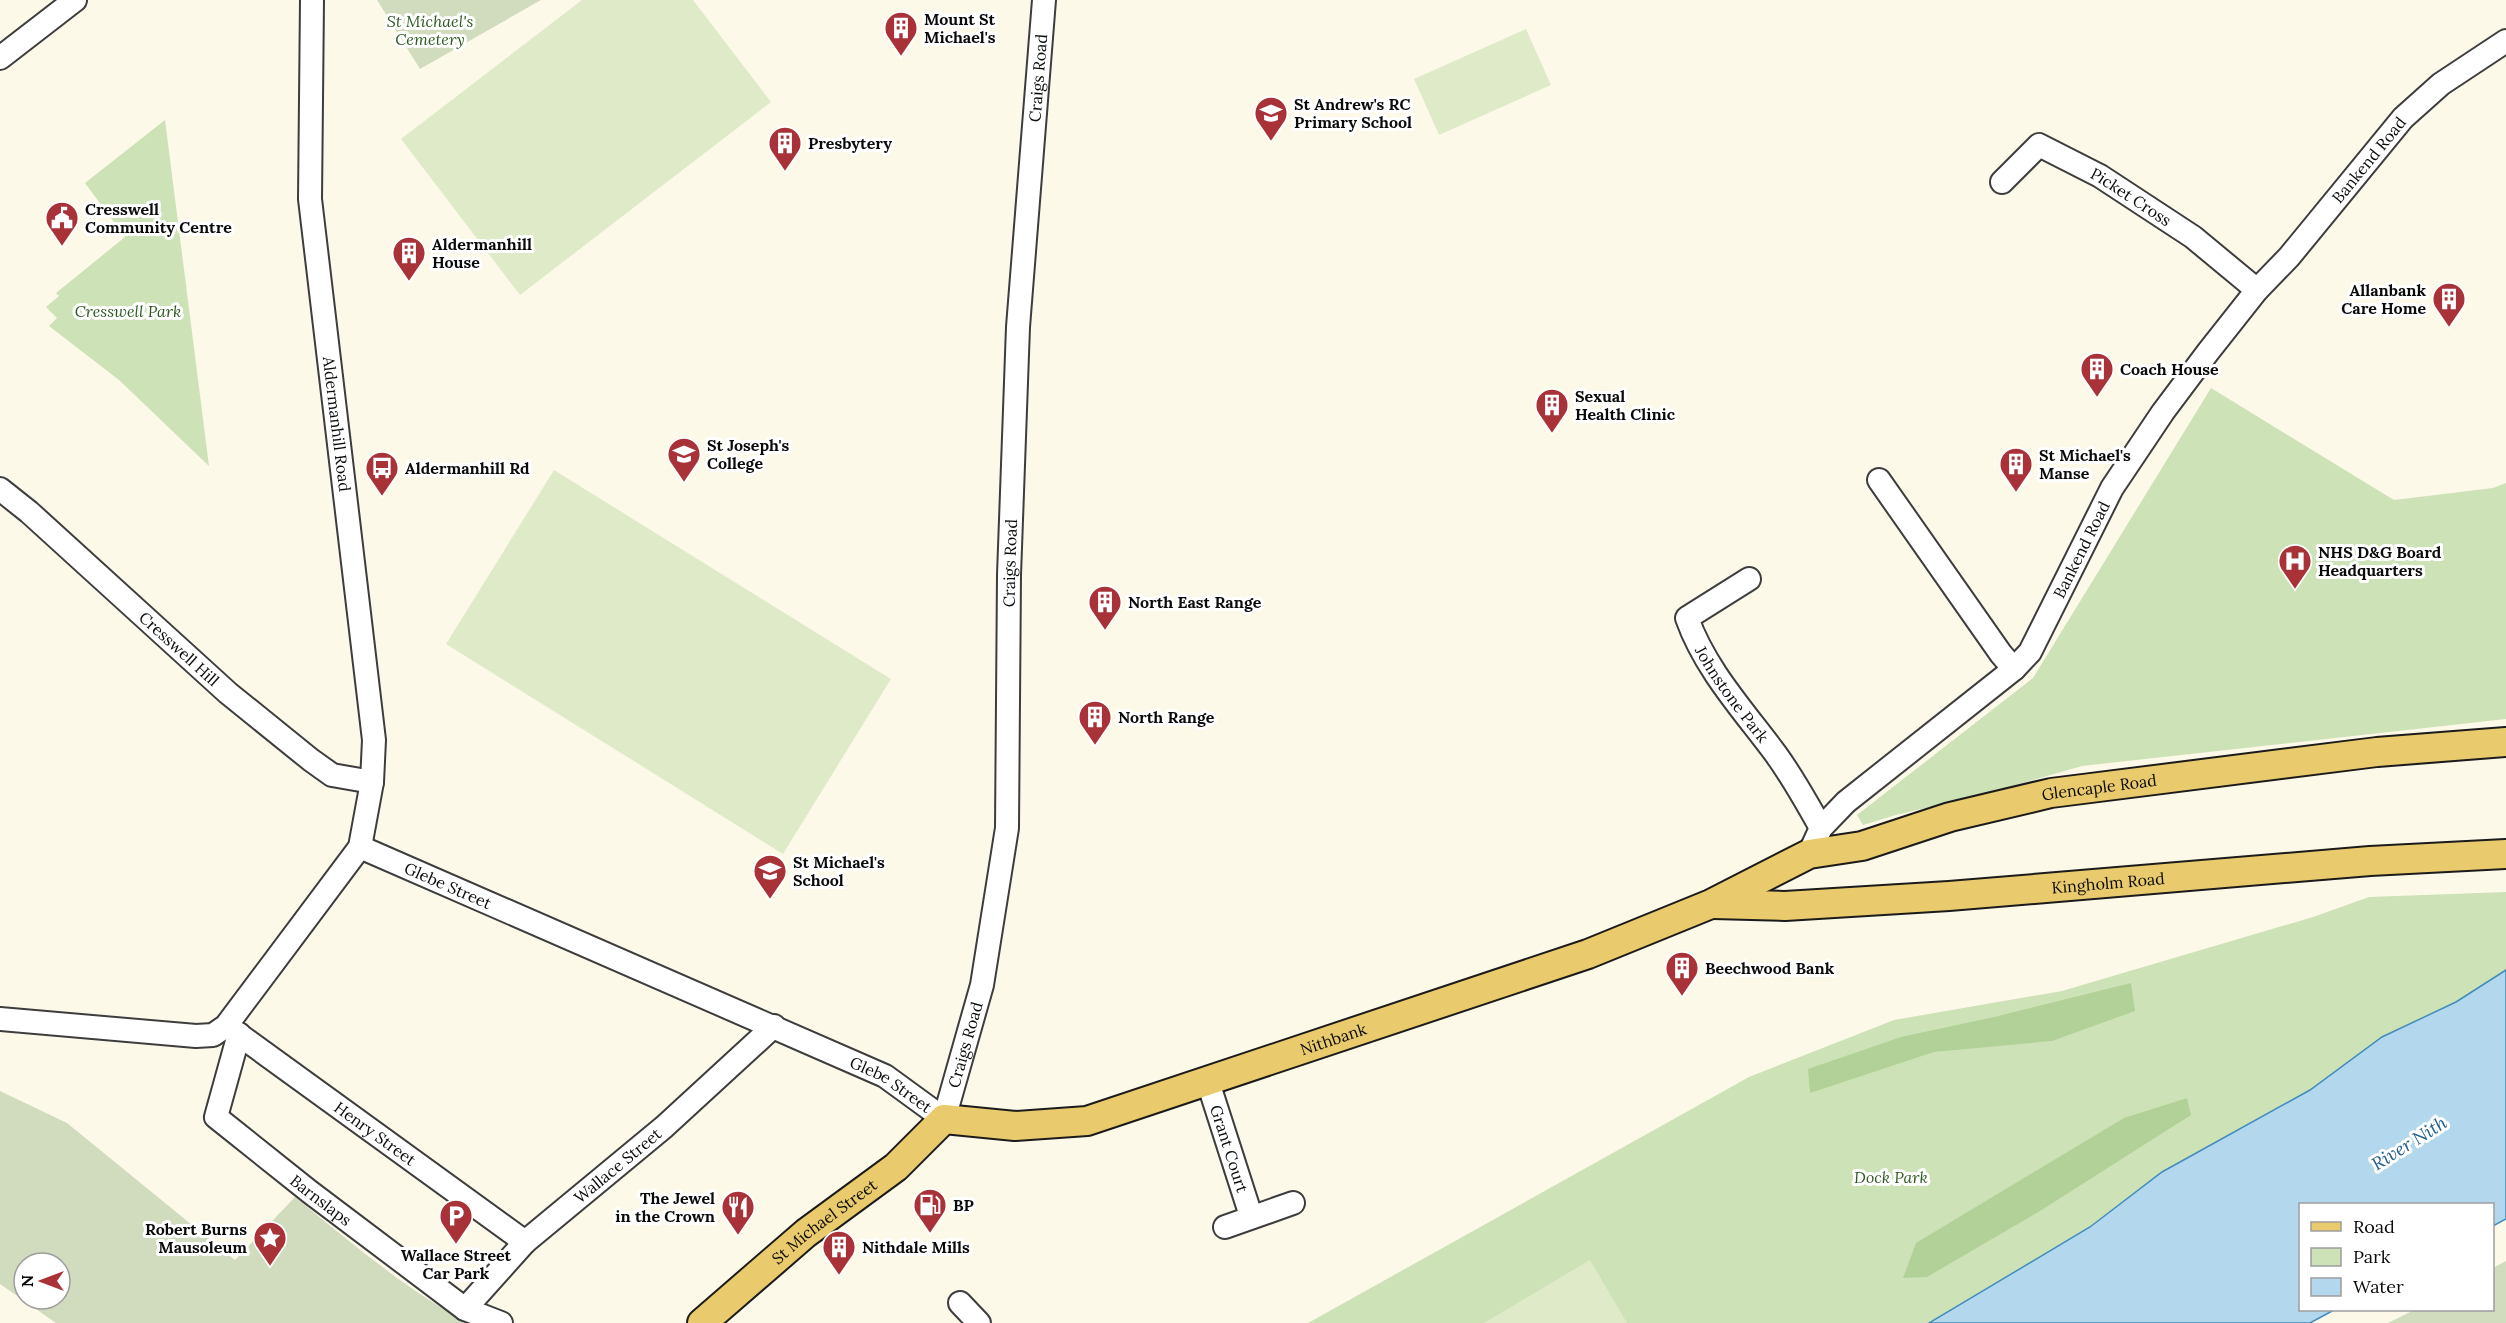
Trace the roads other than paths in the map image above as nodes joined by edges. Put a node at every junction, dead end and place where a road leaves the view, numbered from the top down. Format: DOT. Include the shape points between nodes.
graph roads {
  1 [pos="75,0"];
  2 [pos="312,0"];
  3 [pos="1044,0"];
  4 [pos="2506,41"];
  5 [pos="0,58"];
  6 [pos="2002,182"];
  7 [pos="2257,290"];
  8 [pos="1879,480"];
  9 [pos="0,489"];
  10 [pos="1749,579"];
  11 [pos="2014,669"];
  12 [pos="2506,742"];
  13 [pos="372,782"];
  14 [pos="1821,828"];
  15 [pos="360,847"];
  16 [pos="1809,854"];
  17 [pos="2506,854"];
  18 [pos="1711,904"];
  19 [pos="0,1019"];
  20 [pos="774,1026"];
  21 [pos="233,1030"];
  22 [pos="1208,1082"];
  23 [pos="945,1119"];
  24 [pos="1293,1203"];
  25 [pos="1251,1216"];
  26 [pos="1225,1227"];
  27 [pos="525,1242"];
  28 [pos="960,1303"];
  29 [pos="465,1309"];
  30 [pos="501,1323"];
  31 [pos="702,1323"];
  32 [pos="979,1323"];
  1 -- 5 [label="street"];
  2 -- 13 [label="street, Aldermanhill Road" via="309,199 374,740"];
  3 -- 23 [label="street, Craigs Road" via="1018,327 1009,575 1007,828 982,985"];
  4 -- 7 [label="street, Bankend Road" via="2441,84 2403,118 2289,257"];
  6 -- 7 [label="street, Picket Cross" via="2039,145 2100,176 2183,231"];
  7 -- 11 [label="street, Bankend Road" via="2163,412 2112,488 2030,652"];
  8 -- 11 [label="street"];
  9 -- 13 [label="street, Cresswell Hill" via="228,693 311,760 333,775"];
  10 -- 14 [label="street, Johnstone Park" via="1687,618 1693,636 1730,696 1777,755"];
  11 -- 14 [label="street, Bankend Road" via="1846,802"];
  12 -- 16 [label="main road, Glencaple Road" via="2378,752 2051,793 1950,817 1862,846"];
  13 -- 15 [label="street, Aldermanhill Road"];
  14 -- 16 [label="street, Bankend Road"];
  15 -- 20 [label="street, Glebe Street"];
  15 -- 21 [label="street"];
  16 -- 18 [label="main road, Glencaple Road"];
  17 -- 18 [label="main road, Kingholm Road" via="2370,861 1914,898 1785,906"];
  18 -- 22 [label="main road, Nithbank" via="1588,954"];
  19 -- 21 [label="street" via="196,1036"];
  20 -- 23 [label="street, Glebe Street" via="885,1076"];
  20 -- 27 [label="street, Wallace Street" via="664,1127"];
  21 -- 27 [label="street, Henry Street"];
  21 -- 29 [label="street, Barnslaps" via="216,1118"];
  22 -- 23 [label="main road, Nithbank" via="1087,1121 1015,1126"];
  22 -- 25 [label="street, Grant Court"];
  23 -- 31 [label="main road, St Michael Street" via="896,1167 806,1233"];
  24 -- 25 [label="street"];
  25 -- 26 [label="street"];
  27 -- 29 [label="street, Wallace Street"];
  28 -- 32 [label="street"];
  29 -- 30 [label="street, Barnslaps"];
}
